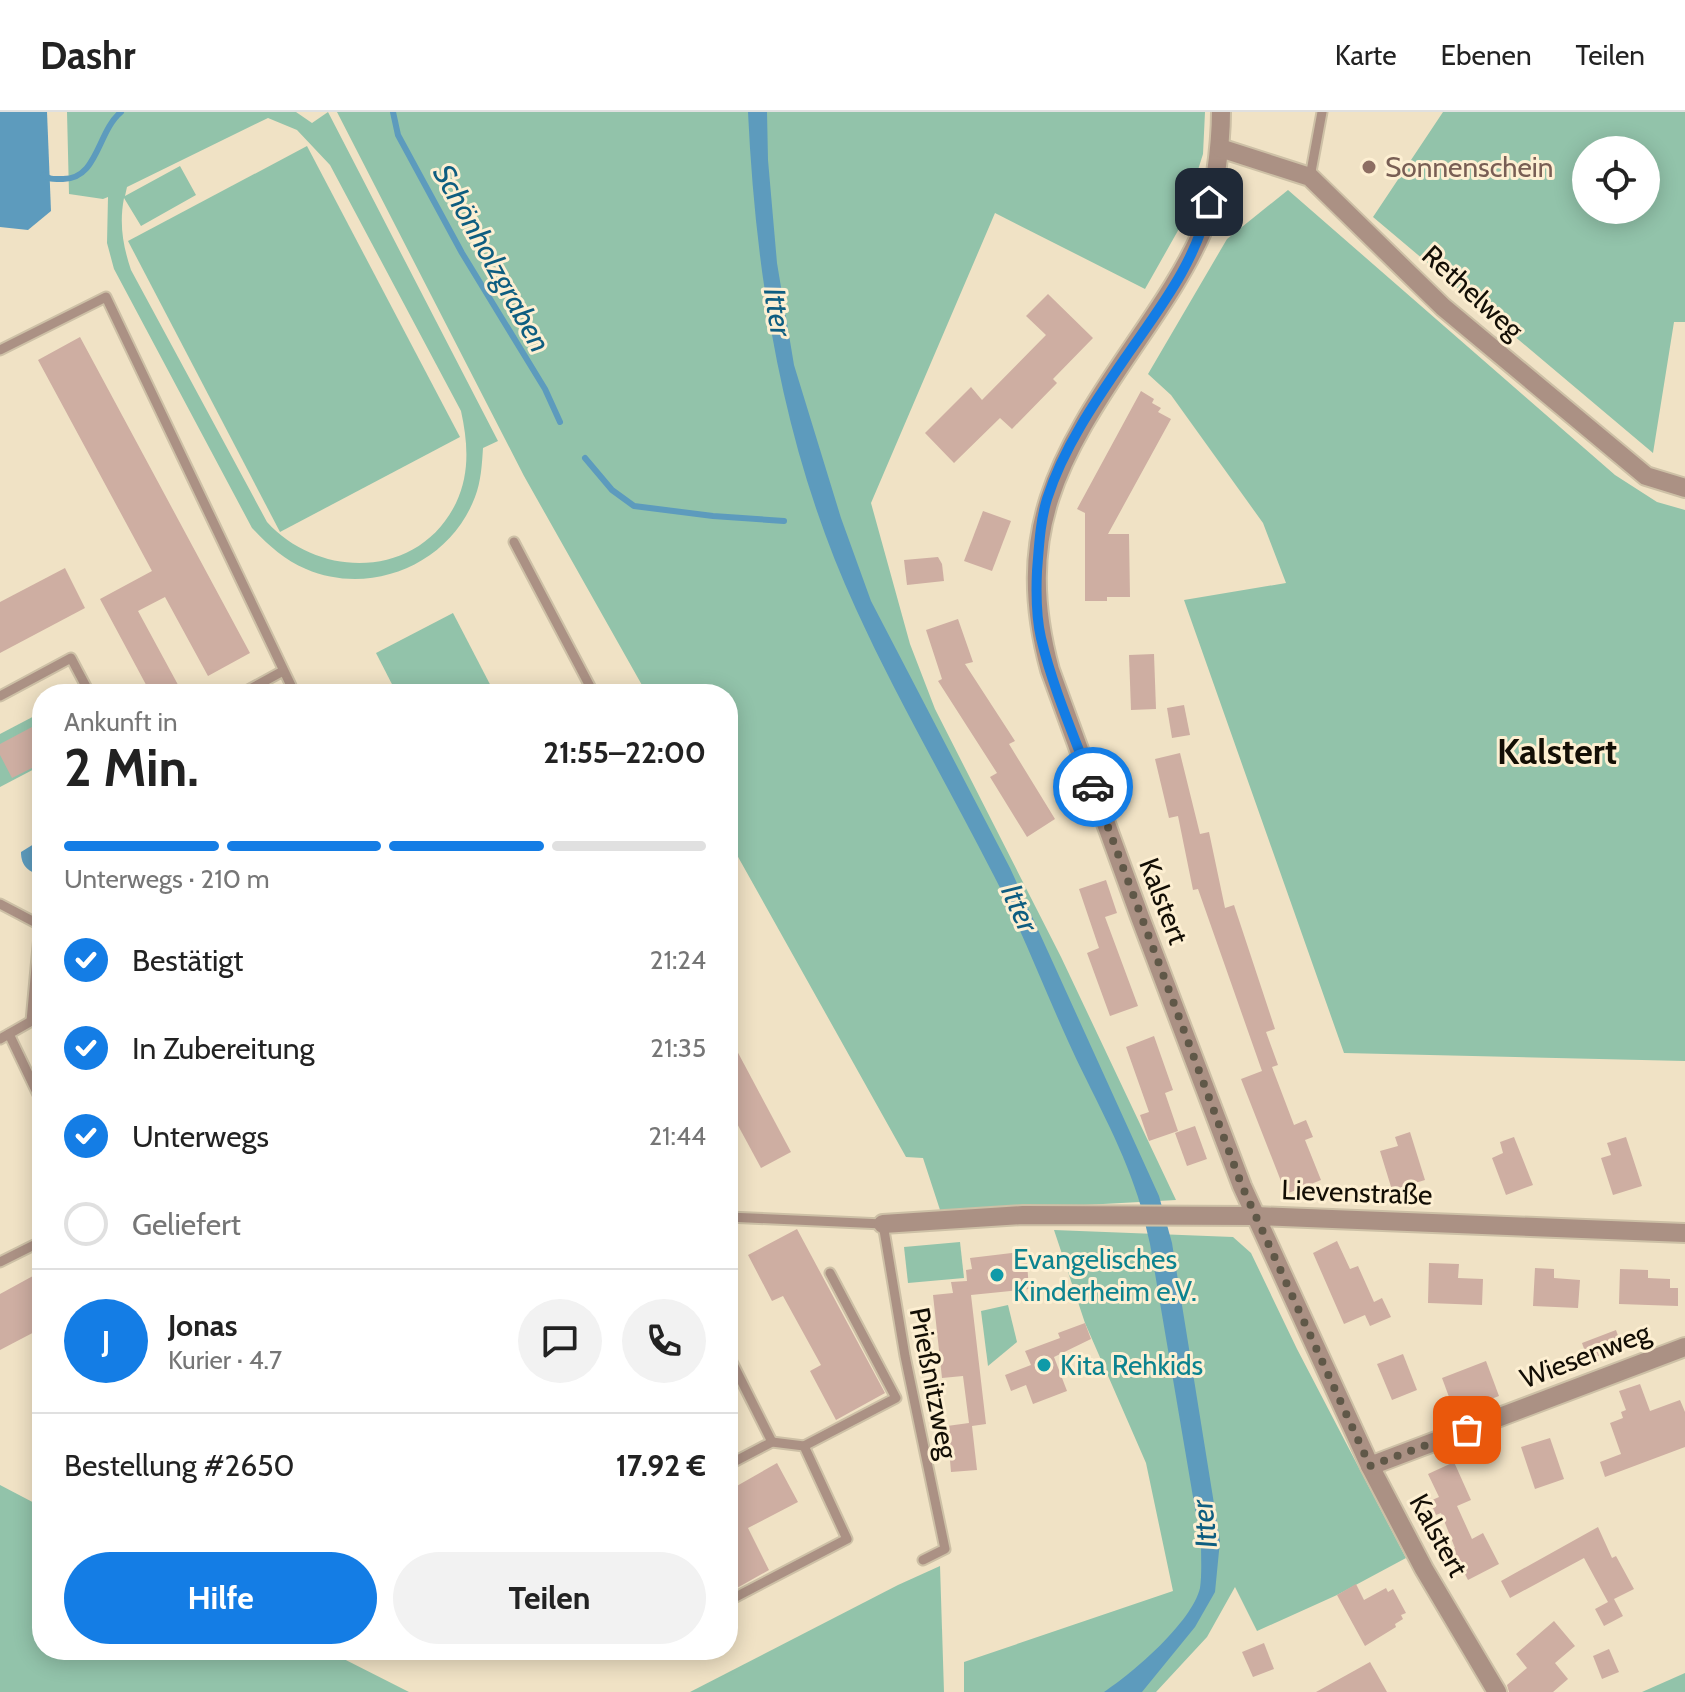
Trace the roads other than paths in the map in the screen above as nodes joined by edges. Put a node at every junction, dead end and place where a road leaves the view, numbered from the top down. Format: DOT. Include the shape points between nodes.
graph roads {
  1 [pos="1221,112"];
  2 [pos="1322,112"];
  3 [pos="1220,148"];
  4 [pos="1310,177"];
  5 [pos="0,350"];
  6 [pos="1685,488"];
  7 [pos="514,542"];
  8 [pos="283,671"];
  9 [pos="85,684"];
  10 [pos="259,684"];
  11 [pos="290,684"];
  12 [pos="589,684"];
  13 [pos="0,696"];
  14 [pos="0,904"];
  15 [pos="32,921"];
  16 [pos="32,1012"];
  17 [pos="31,1021"];
  18 [pos="4,1037"];
  19 [pos="32,1086"];
  20 [pos="1256,1216"];
  21 [pos="738,1217"];
  22 [pos="883,1224"];
  23 [pos="1685,1233"];
  24 [pos="32,1246"];
  25 [pos="0,1262"];
  26 [pos="830,1273"];
  27 [pos="1685,1347"];
  28 [pos="738,1374"];
  29 [pos="920,1374"];
  30 [pos="908,1375"];
  31 [pos="772,1442"];
  32 [pos="804,1446"];
  33 [pos="738,1460"];
  34 [pos="1370,1466"];
  35 [pos="923,1560"];
  36 [pos="738,1596"];
  37 [pos="1497,1692"];
  1 -- 3 [label="street, Kalstert"];
  2 -- 4 [label="lane"];
  3 -- 4 [label="street, Rethelweg"];
  3 -- 20 [label="street, Kalstert" via="1204,229 1172,290 1064,456 1047,500 1036,590 1050,670"];
  4 -- 6 [label="street, Rethelweg" via="1443,307 1646,476"];
  5 -- 8 [label="lane" via="106,297"];
  7 -- 12 [label="lane"];
  8 -- 10 [label="lane"];
  8 -- 11 [label="lane"];
  9 -- 13 [label="lane" via="71,658"];
  14 -- 15 [label="lane"];
  16 -- 17 [label="lane"];
  17 -- 18 [label="lane"];
  18 -- 19 [label="lane"];
  20 -- 22 [label="street, Lievenstraße" via="1023,1215"];
  20 -- 23 [label="street, Lievenstraße"];
  20 -- 34 [label="street, Kalstert"];
  21 -- 22 [label="lane"];
  22 -- 30 [label="lane, Prießnitzweg"];
  24 -- 25 [label="lane"];
  26 -- 32 [label="lane" via="896,1398"];
  27 -- 34 [label="street, Wiesenweg"];
  28 -- 31 [label="lane"];
  29 -- 30 [label="lane"];
  30 -- 35 [label="lane, Prießnitzweg" via="945,1549"];
  31 -- 32 [label="lane"];
  31 -- 33 [label="lane"];
  32 -- 36 [label="lane" via="847,1539"];
  34 -- 37 [label="street, Kalstert"];
}
